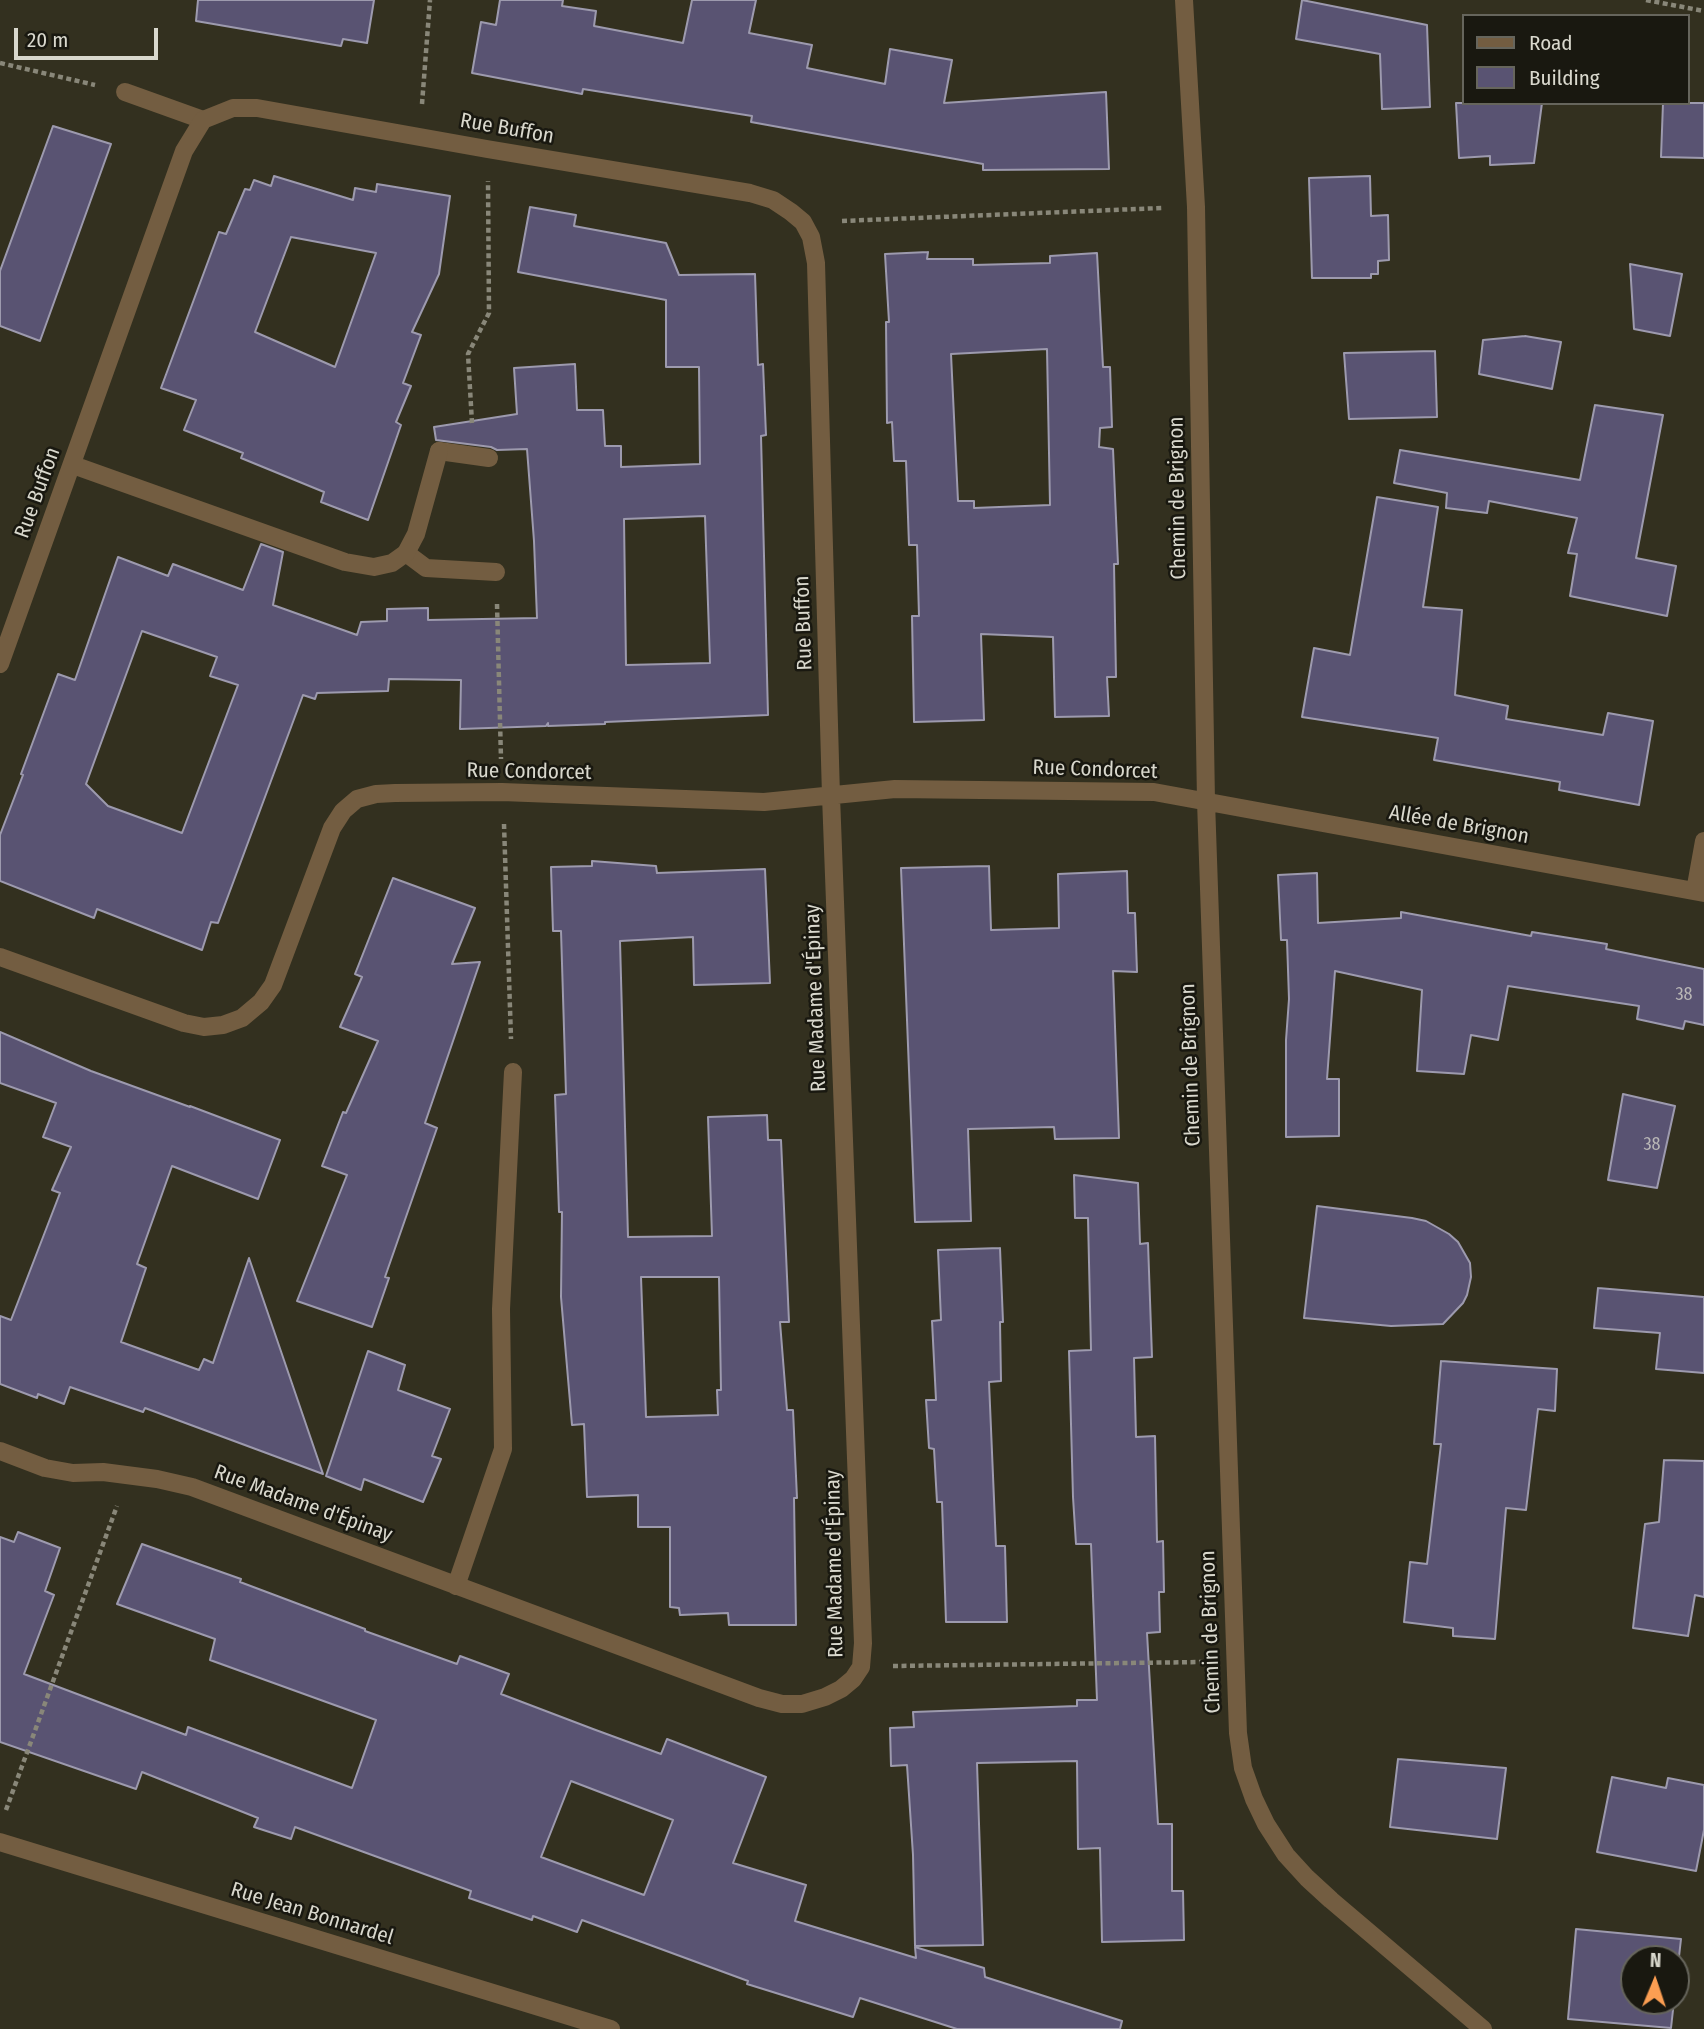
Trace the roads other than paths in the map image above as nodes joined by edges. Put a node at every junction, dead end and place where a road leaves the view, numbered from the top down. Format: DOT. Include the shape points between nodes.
graph roads {
  1 [pos="1184,0"];
  2 [pos="125,92"];
  3 [pos="203,120"];
  4 [pos="489,458"];
  5 [pos="73,464"];
  6 [pos="406,553"];
  7 [pos="496,572"];
  8 [pos="0,664"];
  9 [pos="831,796"];
  10 [pos="1206,801"];
  11 [pos="1704,841"];
  12 [pos="1700,892"];
  13 [pos="0,957"];
  14 [pos="513,1072"];
  15 [pos="0,1451"];
  16 [pos="456,1586"];
  17 [pos="0,1842"];
  18 [pos="611,2029"];
  19 [pos="1483,2029"];
  1 -- 10 [label="street, Chemin de Brignon" via="1196,207"];
  2 -- 3 [label="street"];
  3 -- 5 [label="street, Rue Buffon" via="184,152"];
  3 -- 9 [label="street, Rue Buffon" via="233,108 257,108 750,193 773,200 803,222 816,263"];
  4 -- 6 [label="street" via="439,451 416,534"];
  5 -- 6 [label="street" via="345,562 374,567 392,563"];
  5 -- 8 [label="street, Rue Buffon"];
  6 -- 7 [label="street" via="426,568"];
  9 -- 10 [label="street, Rue Condorcet" via="895,789 1154,792"];
  9 -- 13 [label="street, Rue Condorcet" via="764,802 502,792 376,794 357,799 332,828 273,985 252,1010 223,1025 184,1023"];
  9 -- 16 [label="street, Rue Madame d'Épinay" via="861,1667 853,1679 825,1697 782,1704"];
  10 -- 12 [label="street, Allée de Brignon"];
  10 -- 19 [label="street, Chemin de Brignon" via="1234,1661 1243,1768 1266,1824 1307,1878"];
  11 -- 12 [label="street"];
  14 -- 16 [label="street" via="501,1309 503,1450"];
  15 -- 16 [label="street, Rue Madame d'Épinay" via="45,1468 128,1475 192,1487"];
  17 -- 18 [label="street, Rue Jean Bonnardel"];
}
